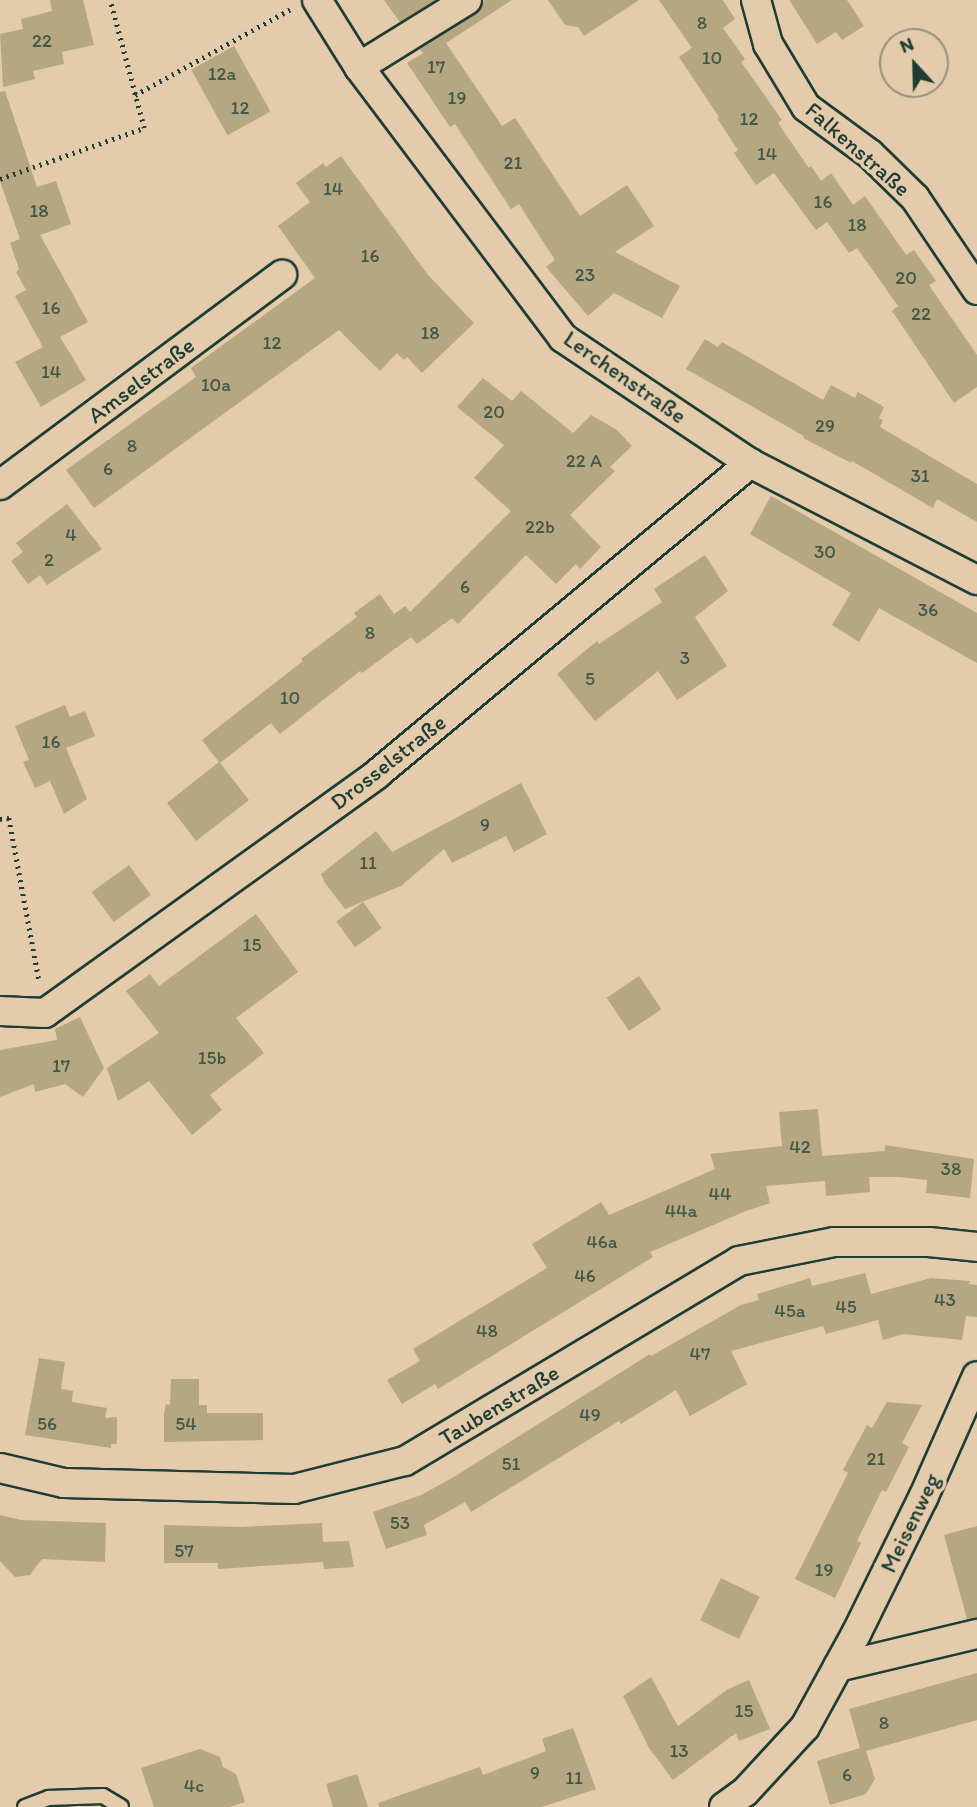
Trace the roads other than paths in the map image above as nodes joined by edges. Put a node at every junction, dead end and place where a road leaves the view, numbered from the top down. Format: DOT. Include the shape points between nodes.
graph roads {
  1 [pos="467,0"];
  2 [pos="756,0"];
  3 [pos="306,3"];
  4 [pos="359,67"];
  5 [pos="282,275"];
  6 [pos="977,290"];
  7 [pos="750,463"];
  8 [pos="0,485"];
  9 [pos="977,580"];
  10 [pos="0,1011"];
  11 [pos="977,1247"];
  12 [pos="977,1376"];
  13 [pos="0,1468"];
  14 [pos="977,1633"];
  15 [pos="838,1667"];
  16 [pos="25,1807"];
  17 [pos="121,1807"];
  18 [pos="724,1807"];
  1 -- 4 [label="street"];
  2 -- 6 [label="street, Falkenstraße" via="768,44 806,107 870,154 915,198"];
  3 -- 4 [label="street, Lerchenstraße"];
  4 -- 7 [label="street, Lerchenstraße" via="562,338"];
  5 -- 8 [label="street, Amselstraße"];
  7 -- 9 [label="street, Lerchenstraße"];
  7 -- 10 [label="street, Drosselstraße" via="377,774 45,1013"];
  11 -- 13 [label="street, Taubenstraße" via="929,1241 834,1242 739,1261 405,1461 295,1489 64,1483"];
  12 -- 15 [label="street, Meisenweg" via="923,1498"];
  14 -- 15 [label="street"];
  15 -- 18 [label="street, Meisenweg" via="805,1727 745,1792"];
  16 -- 17 [label="lane" via="48,1798 103,1796"];
}
